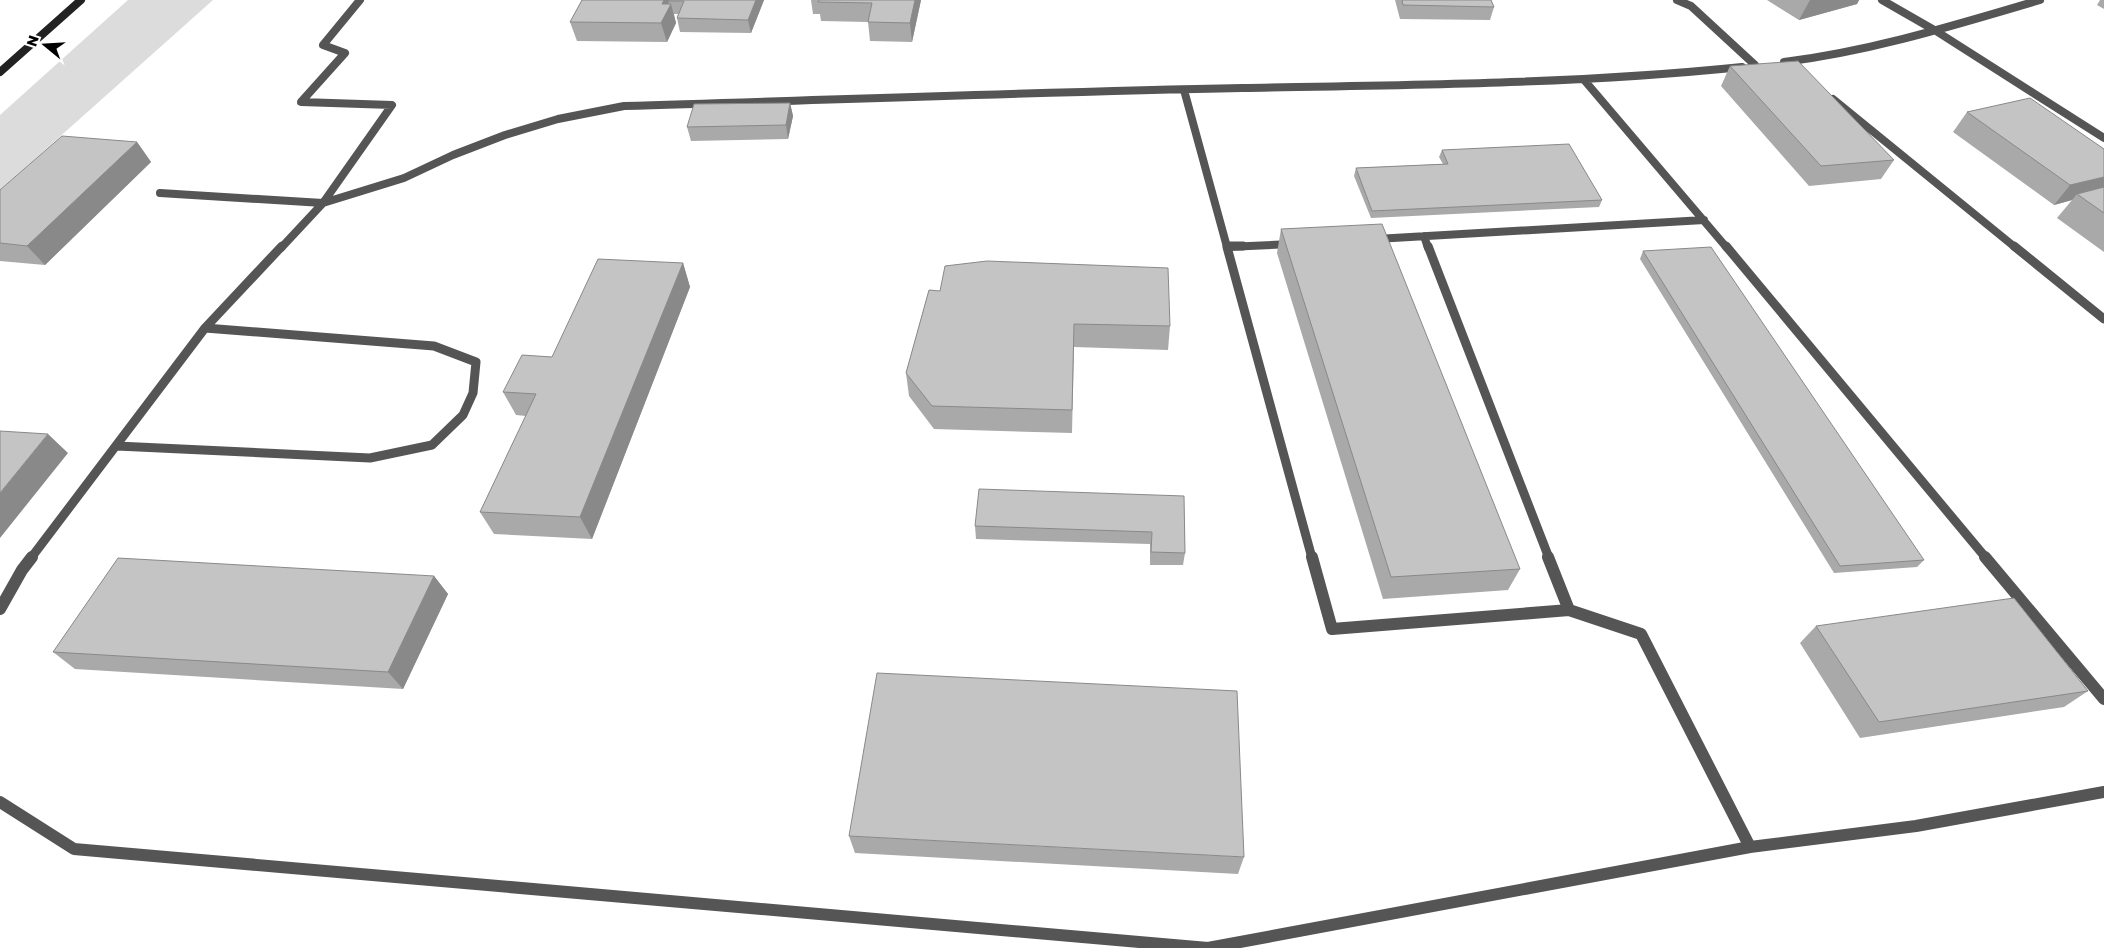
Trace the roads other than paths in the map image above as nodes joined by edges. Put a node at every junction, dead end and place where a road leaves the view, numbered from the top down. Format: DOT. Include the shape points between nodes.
graph roads {
  1 [pos="81,0"];
  2 [pos="360,0"];
  3 [pos="1678,0"];
  4 [pos="1882,0"];
  5 [pos="2040,0"];
  6 [pos="1936,31"];
  7 [pos="1795,68"];
  8 [pos="0,72"];
  9 [pos="1584,81"];
  10 [pos="1184,90"];
  11 [pos="1826,93"];
  12 [pos="2104,138"];
  13 [pos="160,193"];
  14 [pos="322,203"];
  15 [pos="1704,220"];
  16 [pos="1424,236"];
  17 [pos="1365,239"];
  18 [pos="1296,243"];
  19 [pos="1227,247"];
  20 [pos="2104,319"];
  21 [pos="205,328"];
  22 [pos="117,446"];
  23 [pos="0,609"];
  24 [pos="1569,610"];
  25 [pos="2104,699"];
  26 [pos="2104,792"];
  27 [pos="0,802"];
  28 [pos="1750,847"];
  29 [pos="1208,948"];
  1 -- 8 [label="street"];
  2 -- 14 [label="lane" via="323,45 346,53 301,102 392,105"];
  3 -- 9 [label="lane" via="1691,6 1759,65"];
  4 -- 6 [label="lane"];
  5 -- 6 [label="lane"];
  6 -- 7 [label="lane" via="1820,59 1783,62"];
  6 -- 12 [label="lane"];
  9 -- 10 [label="lane"];
  9 -- 15 [label="lane"];
  10 -- 14 [label="lane" via="624,106 558,119 505,135 404,178"];
  10 -- 19 [label="lane"];
  11 -- 20 [label="lane"];
  13 -- 14 [label="lane"];
  14 -- 21 [label="lane"];
  15 -- 16 [label="lane"];
  15 -- 25 [label="lane"];
  16 -- 17 [label="lane"];
  16 -- 24 [label="lane"];
  18 -- 19 [label="lane"];
  19 -- 24 [label="lane" via="1332,629"];
  21 -- 22 [label="lane"];
  21 -- 22 [label="lane" via="434,346 476,362 473,393 463,415 432,445 370,458"];
  22 -- 23 [label="lane" via="22,570"];
  24 -- 28 [label="lane" via="1641,634"];
  26 -- 28 [label="lane" via="1916,826"];
  27 -- 29 [label="lane" via="74,849"];
  28 -- 29 [label="lane"];
}
